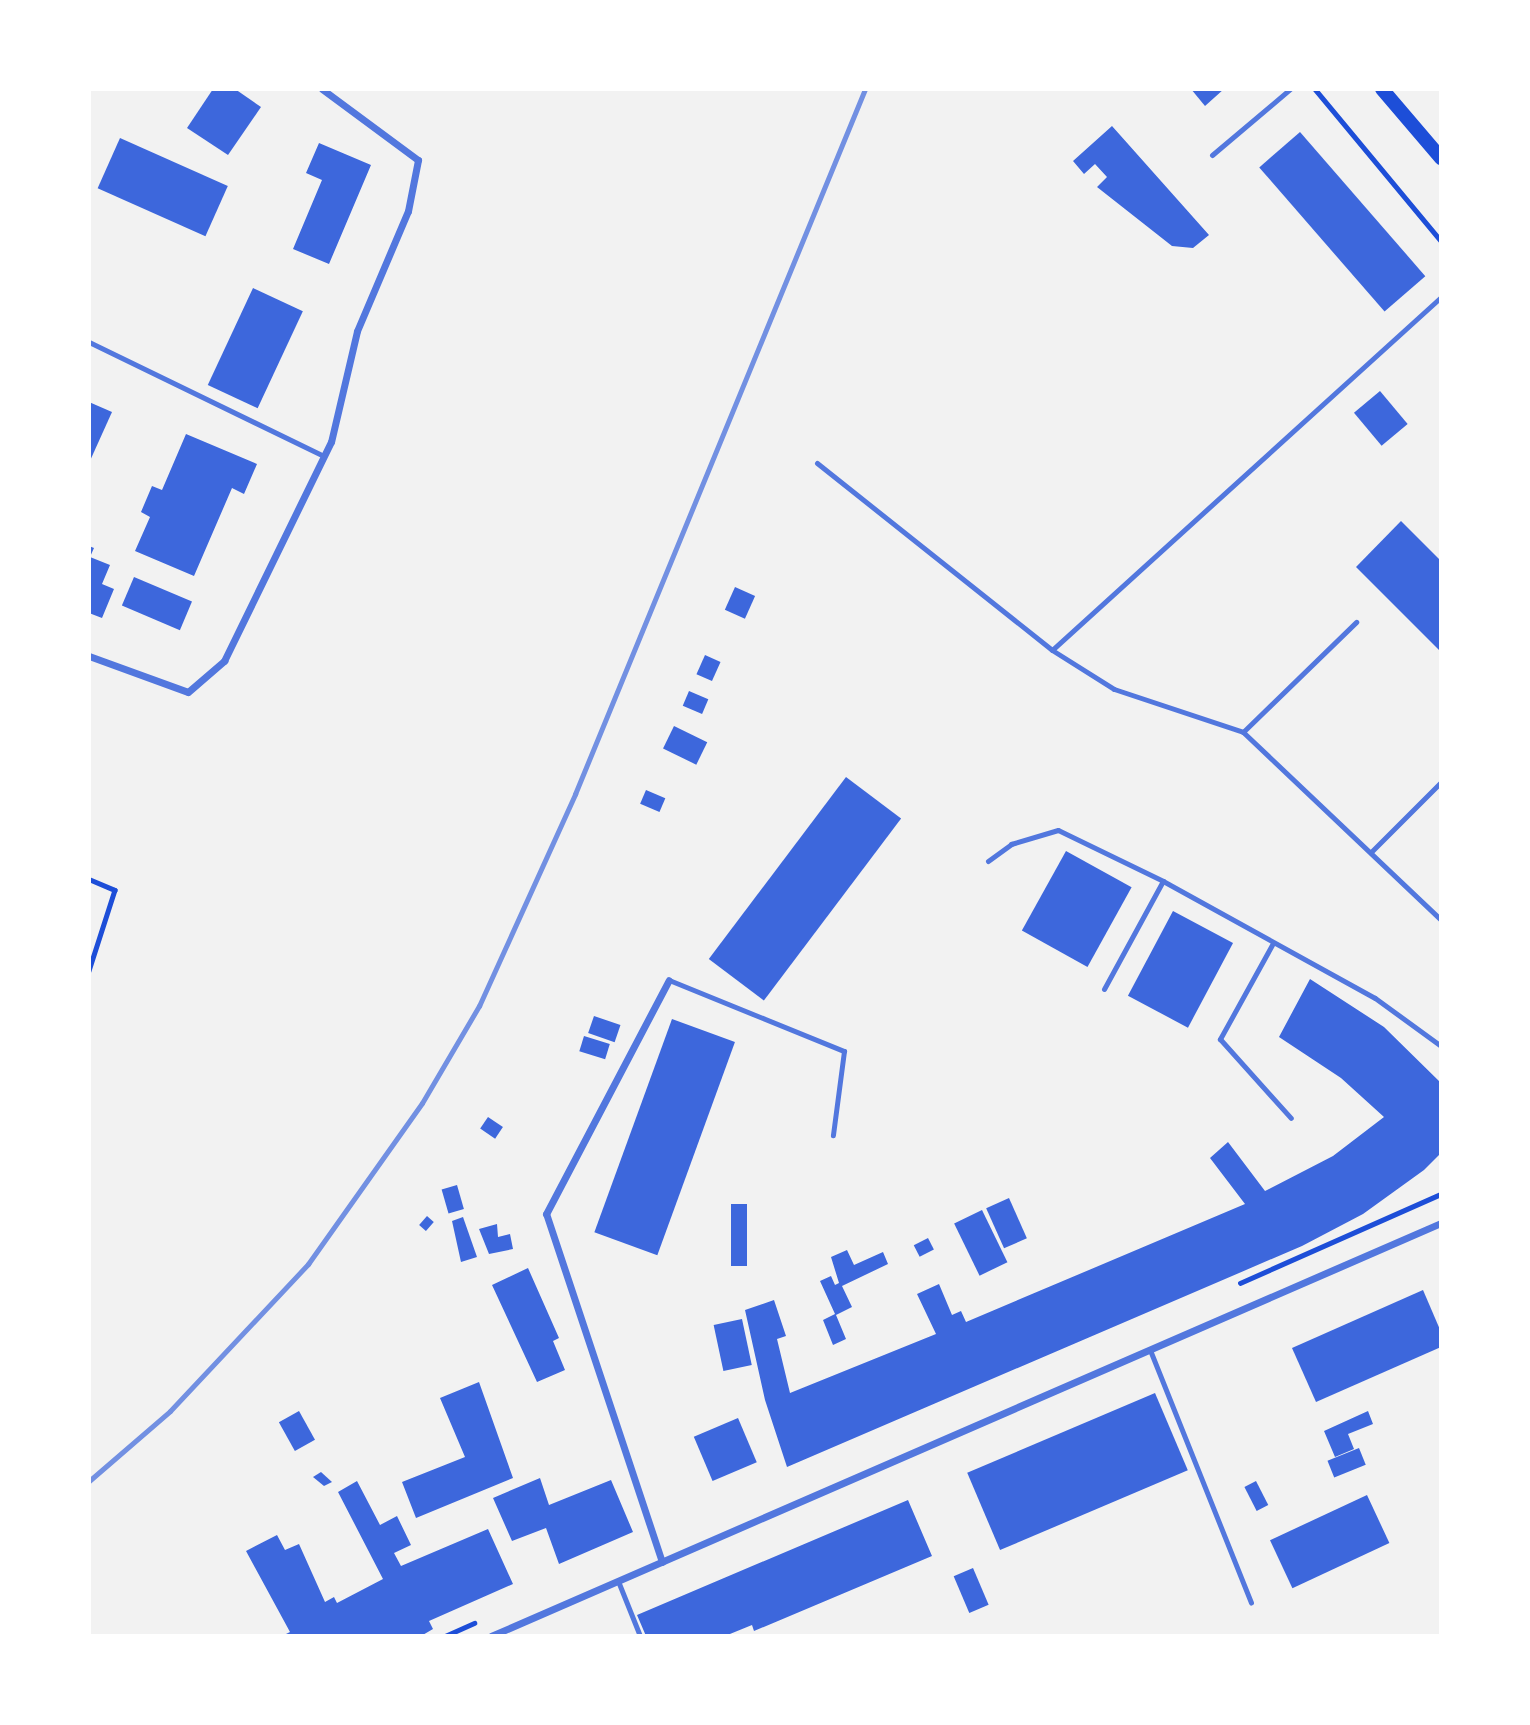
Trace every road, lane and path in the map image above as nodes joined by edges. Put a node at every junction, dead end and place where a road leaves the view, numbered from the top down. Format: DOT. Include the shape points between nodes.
graph roads {
  1 [pos="323,89"];
  2 [pos="1290,89"];
  3 [pos="1315,89"];
  4 [pos="1382,89"];
  5 [pos="1212,155"];
  6 [pos="1441,158"];
  7 [pos="1441,241"];
  8 [pos="1441,297"];
  9 [pos="89,342"];
  10 [pos="324,456"];
  11 [pos="817,463"];
  12 [pos="1356,622"];
  13 [pos="1052,650"];
  14 [pos="89,656"];
  15 [pos="1243,732"];
  16 [pos="1441,782"];
  17 [pos="1371,852"];
  18 [pos="988,861"];
  19 [pos="89,879"];
  20 [pos="1163,881"];
  21 [pos="1441,920"];
  22 [pos="1273,943"];
  23 [pos="89,971"];
  24 [pos="669,980"];
  25 [pos="1104,989"];
  26 [pos="1441,1046"];
  27 [pos="1291,1118"];
  28 [pos="833,1135"];
  29 [pos="1441,1223"];
  30 [pos="1150,1350"];
  31 [pos="662,1562"];
  32 [pos="618,1581"];
  33 [pos="1251,1603"];
  34 [pos="491,1636"];
  35 [pos="640,1636"];
  1 -- 10 [label="street" via="418,160 408,211 357,331"];
  2 -- 5 [label="lane"];
  3 -- 7 [label="path"];
  4 -- 6 [label="main road"];
  8 -- 13 [label="lane"];
  9 -- 10 [label="lane"];
  10 -- 14 [label="street" via="224,660 188,692"];
  11 -- 13 [label="lane"];
  12 -- 15 [label="lane"];
  13 -- 15 [label="lane" via="1114,689"];
  15 -- 17 [label="lane"];
  16 -- 17 [label="lane"];
  17 -- 21 [label="lane"];
  18 -- 20 [label="lane" via="1011,844 1058,830"];
  19 -- 23 [label="path" via="115,890"];
  20 -- 22 [label="lane"];
  20 -- 25 [label="lane"];
  22 -- 26 [label="lane" via="1375,998"];
  22 -- 27 [label="lane" via="1220,1039"];
  24 -- 28 [label="lane" via="845,1051"];
  24 -- 31 [label="street" via="546,1214"];
  29 -- 30 [label="street"];
  30 -- 31 [label="street"];
  30 -- 33 [label="lane"];
  31 -- 32 [label="street"];
  32 -- 34 [label="street"];
  32 -- 35 [label="lane"];
}
